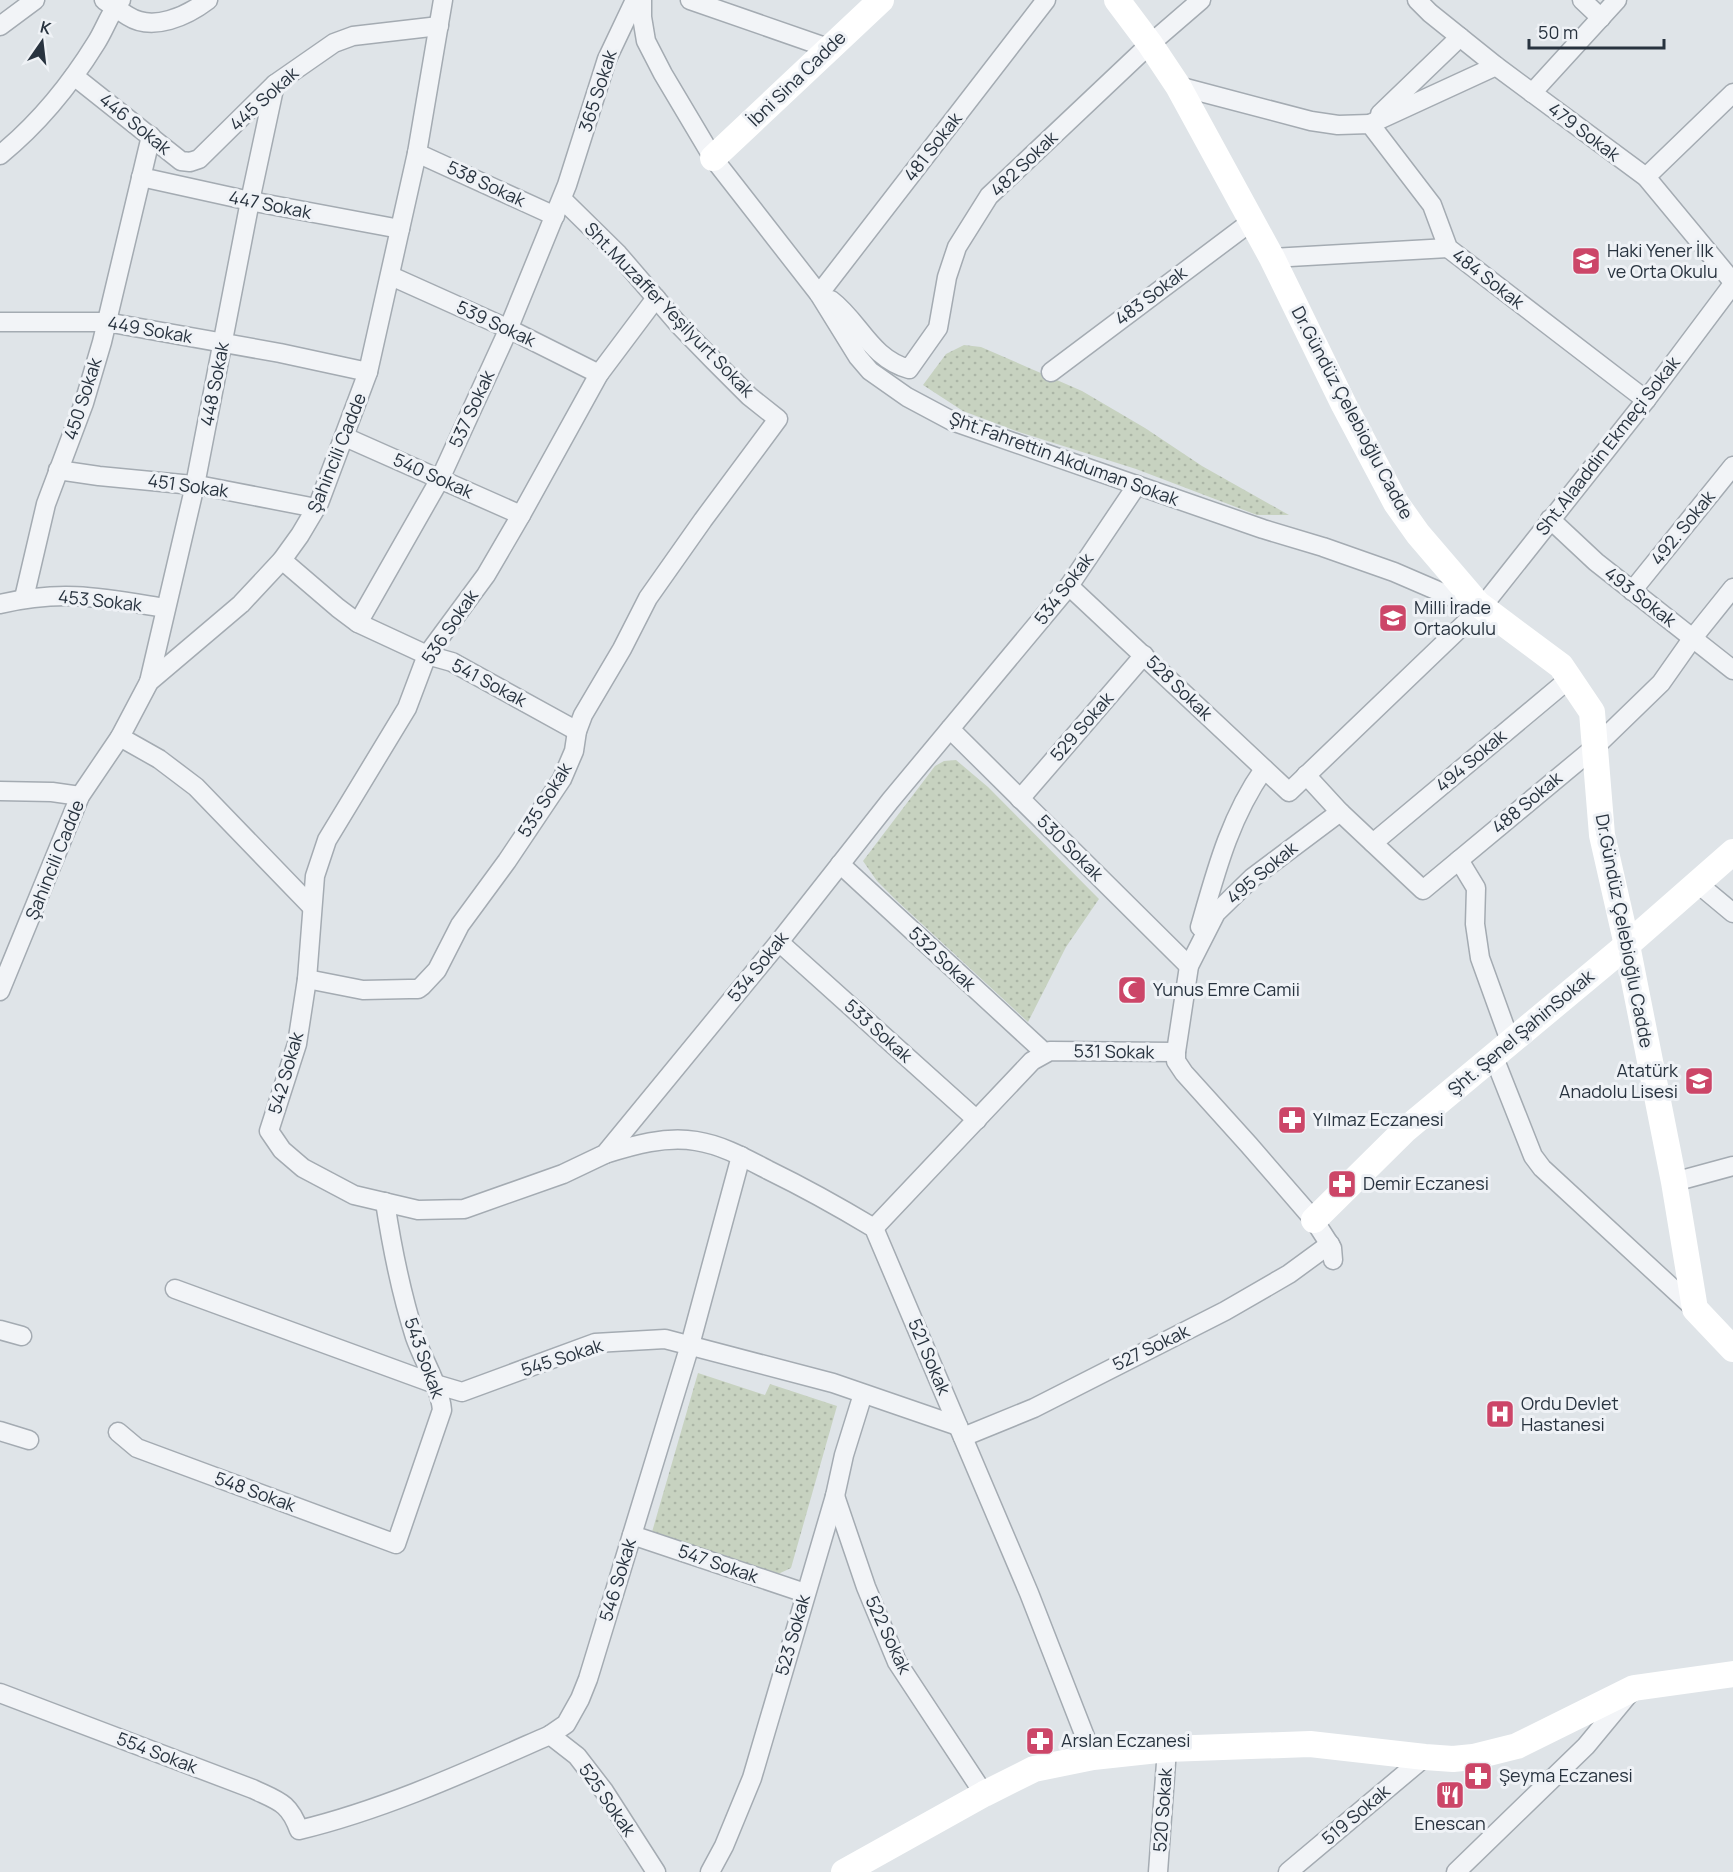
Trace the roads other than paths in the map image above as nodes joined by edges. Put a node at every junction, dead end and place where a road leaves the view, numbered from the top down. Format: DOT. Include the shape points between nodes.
graph roads {
  1 [pos="36,0"];
  2 [pos="208,0"];
  3 [pos="443,0"];
  4 [pos="634,0"];
  5 [pos="642,0"];
  6 [pos="690,0"];
  7 [pos="880,0"];
  8 [pos="1046,0"];
  9 [pos="1117,0"];
  10 [pos="1201,0"];
  11 [pos="1417,0"];
  12 [pos="1582,0"];
  13 [pos="1617,0"];
  14 [pos="114,2"];
  15 [pos="1601,18"];
  16 [pos="0,26"];
  17 [pos="439,26"];
  18 [pos="1460,37"];
  19 [pos="1150,44"];
  20 [pos="828,48"];
  21 [pos="1496,66"];
  22 [pos="74,76"];
  23 [pos="274,84"];
  24 [pos="1178,86"];
  25 [pos="1532,93"];
  26 [pos="1733,93"];
  27 [pos="1370,123"];
  28 [pos="151,136"];
  29 [pos="417,153"];
  30 [pos="0,155"];
  31 [pos="713,158"];
  32 [pos="199,159"];
  33 [pos="141,177"];
  34 [pos="1646,177"];
  35 [pos="565,192"];
  36 [pos="250,201"];
  37 [pos="555,216"];
  38 [pos="1252,221"];
  39 [pos="400,229"];
  40 [pos="1448,248"];
  41 [pos="1272,258"];
  42 [pos="391,276"];
  43 [pos="1733,283"];
  44 [pos="819,294"];
  45 [pos="656,298"];
  46 [pos="0,322"];
  47 [pos="106,322"];
  48 [pos="509,329"];
  49 [pos="223,343"];
  50 [pos="368,372"];
  51 [pos="1050,372"];
  52 [pos="599,374"];
  53 [pos="1646,400"];
  54 [pos="778,419"];
  55 [pos="345,437"];
  56 [pos="1733,466"];
  57 [pos="58,470"];
  58 [pos="440,479"];
  59 [pos="195,485"];
  60 [pos="1137,485"];
  61 [pos="316,508"];
  62 [pos="521,515"];
  63 [pos="1550,519"];
  64 [pos="282,560"];
  65 [pos="1068,586"];
  66 [pos="1733,588"];
  67 [pos="1632,591"];
  68 [pos="24,598"];
  69 [pos="0,604"];
  70 [pos="1480,605"];
  71 [pos="165,608"];
  72 [pos="358,623"];
  73 [pos="1692,639"];
  74 [pos="427,655"];
  75 [pos="1144,655"];
  76 [pos="1732,667"];
  77 [pos="1569,679"];
  78 [pos="149,682"];
  79 [pos="950,729"];
  80 [pos="577,731"];
  81 [pos="120,737"];
  82 [pos="1595,747"];
  83 [pos="1263,769"];
  84 [pos="1306,775"];
  85 [pos="0,791"];
  86 [pos="1289,792"];
  87 [pos="80,796"];
  88 [pos="1020,799"];
  89 [pos="1340,812"];
  90 [pos="1373,843"];
  91 [pos="1733,852"];
  92 [pos="1459,860"];
  93 [pos="840,864"];
  94 [pos="1697,883"];
  95 [pos="311,906"];
  96 [pos="1733,913"];
  97 [pos="779,942"];
  98 [pos="1627,945"];
  99 [pos="1189,966"];
  100 [pos="307,979"];
  101 [pos="0,991"];
  102 [pos="1502,1048"];
  103 [pos="1176,1052"];
  104 [pos="1045,1053"];
  105 [pos="977,1120"];
  106 [pos="269,1131"];
  107 [pos="605,1154"];
  108 [pos="741,1156"];
  109 [pos="1733,1166"];
  110 [pos="1674,1182"];
  111 [pos="385,1202"];
  112 [pos="1314,1220"];
  113 [pos="874,1228"];
  114 [pos="1335,1252"];
  115 [pos="175,1289"];
  116 [pos="1695,1309"];
  117 [pos="0,1330"];
  118 [pos="22,1336"];
  119 [pos="690,1345"];
  120 [pos="1733,1349"];
  121 [pos="435,1384"];
  122 [pos="862,1394"];
  123 [pos="0,1431"];
  124 [pos="118,1432"];
  125 [pos="960,1432"];
  126 [pos="29,1440"];
  127 [pos="835,1496"];
  128 [pos="632,1535"];
  129 [pos="396,1544"];
  130 [pos="805,1593"];
  131 [pos="1733,1674"];
  132 [pos="1634,1688"];
  133 [pos="0,1693"];
  134 [pos="550,1735"];
  135 [pos="1167,1749"];
  136 [pos="1093,1757"];
  137 [pos="1425,1757"];
  138 [pos="984,1794"];
  139 [pos="299,1830"];
  140 [pos="656,1872"];
  141 [pos="710,1872"];
  142 [pos="844,1872"];
  143 [pos="1158,1872"];
  144 [pos="1288,1872"];
  145 [pos="1456,1872"];
  1 -- 16 [label="street"];
  2 -- 14 [label="street" via="185,14 158,22 128,17"];
  3 -- 17 [label="street, Şahincili Cadde"];
  4 -- 35 [label="street, 365 Sokak" via="607,59"];
  5 -- 31 [label="street, Şht.Fahrettin Akduman Sokak" via="643,29 653,57"];
  6 -- 20 [label="street"];
  7 -- 20 [label="street, İbni Sina Cadde"];
  8 -- 44 [label="street, 481 Sokak"];
  9 -- 19 [label="street, Dr.Gündüz Çelebioğlu Cadde"];
  10 -- 19 [label="street, 482 Sokak"];
  11 -- 18 [label="street, 479 Sokak"];
  12 -- 15 [label="street"];
  13 -- 15 [label="street"];
  14 -- 22 [label="street" via="97,41"];
  15 -- 25 [label="street"];
  17 -- 23 [label="street, 445 Sokak" via="353,36 334,43"];
  17 -- 29 [label="street, Şahincili Cadde"];
  18 -- 21 [label="street, 479 Sokak"];
  18 -- 27 [label="street"];
  19 -- 24 [label="street, Dr.Gündüz Çelebioğlu Cadde"];
  19 -- 44 [label="street, 482 Sokak" via="989,196 957,247 938,327 909,369 889,361 837,305"];
  20 -- 31 [label="street, İbni Sina Cadde"];
  21 -- 25 [label="street, 479 Sokak"];
  21 -- 27 [label="street"];
  22 -- 28 [label="street, 446 Sokak"];
  22 -- 30 [label="street"];
  23 -- 32 [label="street, 445 Sokak"];
  23 -- 36 [label="street, 448 Sokak"];
  24 -- 27 [label="street" via="1311,121 1338,125"];
  24 -- 38 [label="street, Dr.Gündüz Çelebioğlu Cadde"];
  25 -- 34 [label="street, 479 Sokak"];
  26 -- 34 [label="street"];
  27 -- 40 [label="street, 484 Sokak" via="1432,205"];
  28 -- 32 [label="street, 446 Sokak" via="181,161"];
  28 -- 33 [label="street, 450 Sokak"];
  29 -- 37 [label="street, 538 Sokak"];
  29 -- 39 [label="street, Şahincili Cadde"];
  31 -- 44 [label="street, Şht.Fahrettin Akduman Sokak"];
  33 -- 36 [label="street, 447 Sokak"];
  33 -- 47 [label="street, 450 Sokak"];
  34 -- 43 [label="street, 479 Sokak"];
  35 -- 37 [label="street, 537 Sokak"];
  35 -- 45 [label="street, Sht.Muzaffer Yeşilyurt Sokak"];
  36 -- 39 [label="street, 447 Sokak"];
  36 -- 49 [label="street, 448 Sokak"];
  37 -- 48 [label="street, 537 Sokak"];
  38 -- 41 [label="street, Dr.Gündüz Çelebioğlu Cadde"];
  38 -- 51 [label="street, 483 Sokak"];
  39 -- 42 [label="street, Şahincili Cadde"];
  40 -- 41 [label="street"];
  40 -- 53 [label="street, 484 Sokak"];
  41 -- 70 [label="street, Dr.Gündüz Çelebioğlu Cadde" via="1396,503"];
  42 -- 48 [label="street, 539 Sokak"];
  42 -- 50 [label="street, Şahincili Cadde"];
  43 -- 53 [label="street, Sht.Alaaddin Ekmeçi Sokak"];
  44 -- 60 [label="street, Şht.Fahrettin Akduman Sokak" via="858,357 870,371 907,398 952,421"];
  45 -- 52 [label="street, 536 Sokak"];
  45 -- 54 [label="street, Sht.Muzaffer Yeşilyurt Sokak" via="720,368"];
  46 -- 47 [label="street, 449 Sokak"];
  47 -- 49 [label="street, 449 Sokak"];
  47 -- 57 [label="street, 450 Sokak" via="84,403"];
  48 -- 52 [label="street, 539 Sokak"];
  48 -- 58 [label="street, 537 Sokak"];
  49 -- 50 [label="street, 449 Sokak"];
  49 -- 59 [label="street, 448 Sokak"];
  50 -- 55 [label="street, Şahincili Cadde"];
  52 -- 62 [label="street, 536 Sokak"];
  53 -- 63 [label="street, Sht.Alaaddin Ekmeçi Sokak"];
  54 -- 80 [label="street, 535 Sokak" via="648,598"];
  55 -- 58 [label="street, 540 Sokak"];
  55 -- 61 [label="street, Şahincili Cadde"];
  56 -- 67 [label="street, 492. Sokak"];
  57 -- 59 [label="street, 451 Sokak"];
  57 -- 68 [label="street, 450 Sokak"];
  58 -- 62 [label="street, 540 Sokak"];
  58 -- 72 [label="street, 537 Sokak"];
  59 -- 61 [label="street, 451 Sokak"];
  59 -- 71 [label="street, 448 Sokak"];
  60 -- 65 [label="street, 534 Sokak"];
  60 -- 70 [label="street, Şht.Fahrettin Akduman Sokak"];
  61 -- 64 [label="street, Şahincili Cadde"];
  62 -- 74 [label="street, 536 Sokak" via="486,575"];
  63 -- 67 [label="street, 493 Sokak"];
  63 -- 70 [label="street, Sht.Alaaddin Ekmeçi Sokak"];
  64 -- 72 [label="street, 541 Sokak"];
  64 -- 78 [label="street, Şahincili Cadde" via="241,604"];
  65 -- 75 [label="street, 528 Sokak"];
  65 -- 79 [label="street, 534 Sokak"];
  66 -- 73 [label="street, 488 Sokak"];
  67 -- 73 [label="street, 493 Sokak"];
  68 -- 69 [label="street, 453 Sokak"];
  68 -- 71 [label="street, 453 Sokak" via="93,596"];
  70 -- 77 [label="street, Dr.Gündüz Çelebioğlu Cadde" via="1561,666"];
  70 -- 84 [label="street, Sht.Alaaddin Ekmeçi Sokak"];
  71 -- 78 [label="street, 448 Sokak"];
  72 -- 74 [label="street, 541 Sokak"];
  73 -- 76 [label="street, 493 Sokak"];
  73 -- 82 [label="street, 488 Sokak" via="1661,683"];
  74 -- 80 [label="street, 541 Sokak" via="452,662"];
  74 -- 95 [label="street, 536 Sokak" via="407,708 327,840 315,876"];
  75 -- 83 [label="street, 528 Sokak"];
  75 -- 88 [label="street, 529 Sokak"];
  77 -- 82 [label="street, Dr.Gündüz Çelebioğlu Cadde" via="1592,712"];
  77 -- 90 [label="street, 494 Sokak"];
  78 -- 81 [label="street, Şahincili Cadde"];
  79 -- 88 [label="street, 530 Sokak"];
  79 -- 93 [label="street, 534 Sokak"];
  80 -- 100 [label="street, 535 Sokak" via="574,751 562,779 465,916 428,981 418,988 363,990"];
  81 -- 87 [label="street, Şahincili Cadde"];
  81 -- 95 [label="street" via="159,759 196,787"];
  82 -- 92 [label="street, 488 Sokak"];
  82 -- 98 [label="street, Dr.Gündüz Çelebioğlu Cadde" via="1602,835"];
  83 -- 86 [label="street, 528 Sokak"];
  83 -- 99 [label="street" via="1239,808 1221,853"];
  84 -- 86 [label="street, Sht.Alaaddin Ekmeçi Sokak"];
  84 -- 89 [label="street, 488 Sokak"];
  85 -- 87 [label="street"];
  87 -- 101 [label="street, Şahincili Cadde"];
  88 -- 99 [label="street, 530 Sokak"];
  89 -- 90 [label="street, 488 Sokak"];
  89 -- 99 [label="street, 495 Sokak" via="1252,878 1216,913"];
  90 -- 92 [label="street, 488 Sokak" via="1423,890"];
  91 -- 94 [label="street, Şht. Şenel ŞahinSokak"];
  92 -- 102 [label="street" via="1476,888 1475,924 1480,958"];
  93 -- 97 [label="street, 534 Sokak"];
  93 -- 104 [label="street, 532 Sokak"];
  94 -- 96 [label="street"];
  94 -- 98 [label="street, Şht. Şenel ŞahinSokak"];
  95 -- 100 [label="street, 536 Sokak"];
  97 -- 105 [label="street, 533 Sokak"];
  97 -- 107 [label="street, 534 Sokak"];
  98 -- 102 [label="street, Şht. Şenel ŞahinSokak"];
  98 -- 110 [label="street, Dr.Gündüz Çelebioğlu Cadde"];
  99 -- 103 [label="street, 495 Sokak"];
  100 -- 106 [label="street, 542 Sokak" via="297,1044"];
  102 -- 112 [label="street, Şht. Şenel ŞahinSokak" via="1405,1130"];
  102 -- 116 [label="street" via="1526,1142 1537,1162"];
  103 -- 104 [label="street, 531 Sokak"];
  103 -- 112 [label="street, 531 Sokak" via="1176,1061 1184,1073"];
  104 -- 105 [label="street" via="1032,1061"];
  105 -- 113 [label="street"];
  106 -- 111 [label="street, 534 Sokak" via="282,1150 303,1168 354,1195"];
  107 -- 108 [label="street" via="638,1143 678,1140 726,1148"];
  107 -- 111 [label="street, 534 Sokak" via="563,1174 464,1209 418,1210"];
  108 -- 113 [label="street" via="822,1196"];
  108 -- 119 [label="street, 546 Sokak"];
  109 -- 110 [label="street"];
  110 -- 116 [label="street, Dr.Gündüz Çelebioğlu Cadde"];
  111 -- 121 [label="street, 543 Sokak" via="402,1291 424,1362"];
  112 -- 114 [label="street, 531 Sokak"];
  113 -- 125 [label="street, 521 Sokak"];
  114 -- 125 [label="street, 527 Sokak" via="1034,1408"];
  115 -- 121 [label="street, 545 Sokak"];
  116 -- 120 [label="street"];
  117 -- 118 [label="street"];
  119 -- 121 [label="street, 545 Sokak" via="666,1338 595,1343 462,1392"];
  119 -- 122 [label="street, 545 Sokak"];
  119 -- 128 [label="street, 546 Sokak"];
  121 -- 129 [label="street, 543 Sokak" via="442,1410"];
  122 -- 125 [label="street, 545 Sokak"];
  122 -- 127 [label="street, 523 Sokak"];
  123 -- 126 [label="street"];
  124 -- 129 [label="street, 548 Sokak" via="137,1448"];
  125 -- 136 [label="street, 521 Sokak"];
  127 -- 130 [label="street, 523 Sokak"];
  127 -- 138 [label="street, 522 Sokak" via="897,1662"];
  128 -- 130 [label="street, 547 Sokak"];
  128 -- 134 [label="street, 546 Sokak" via="580,1699 566,1724"];
  130 -- 141 [label="street, 523 Sokak" via="752,1778"];
  131 -- 132 [label="street"];
  132 -- 137 [label="street" via="1517,1746 1473,1757"];
  132 -- 145 [label="street" via="1586,1746"];
  133 -- 139 [label="street, 554 Sokak" via="253,1789 293,1813"];
  134 -- 139 [label="street, 546 Sokak" via="445,1781 340,1820"];
  134 -- 140 [label="street, 525 Sokak" via="584,1765"];
  135 -- 136 [label="street"];
  135 -- 137 [label="street" via="1310,1744"];
  135 -- 143 [label="street, 520 Sokak"];
  136 -- 138 [label="street" via="1034,1769"];
  137 -- 144 [label="street, 519 Sokak"];
  138 -- 142 [label="street"];
}
